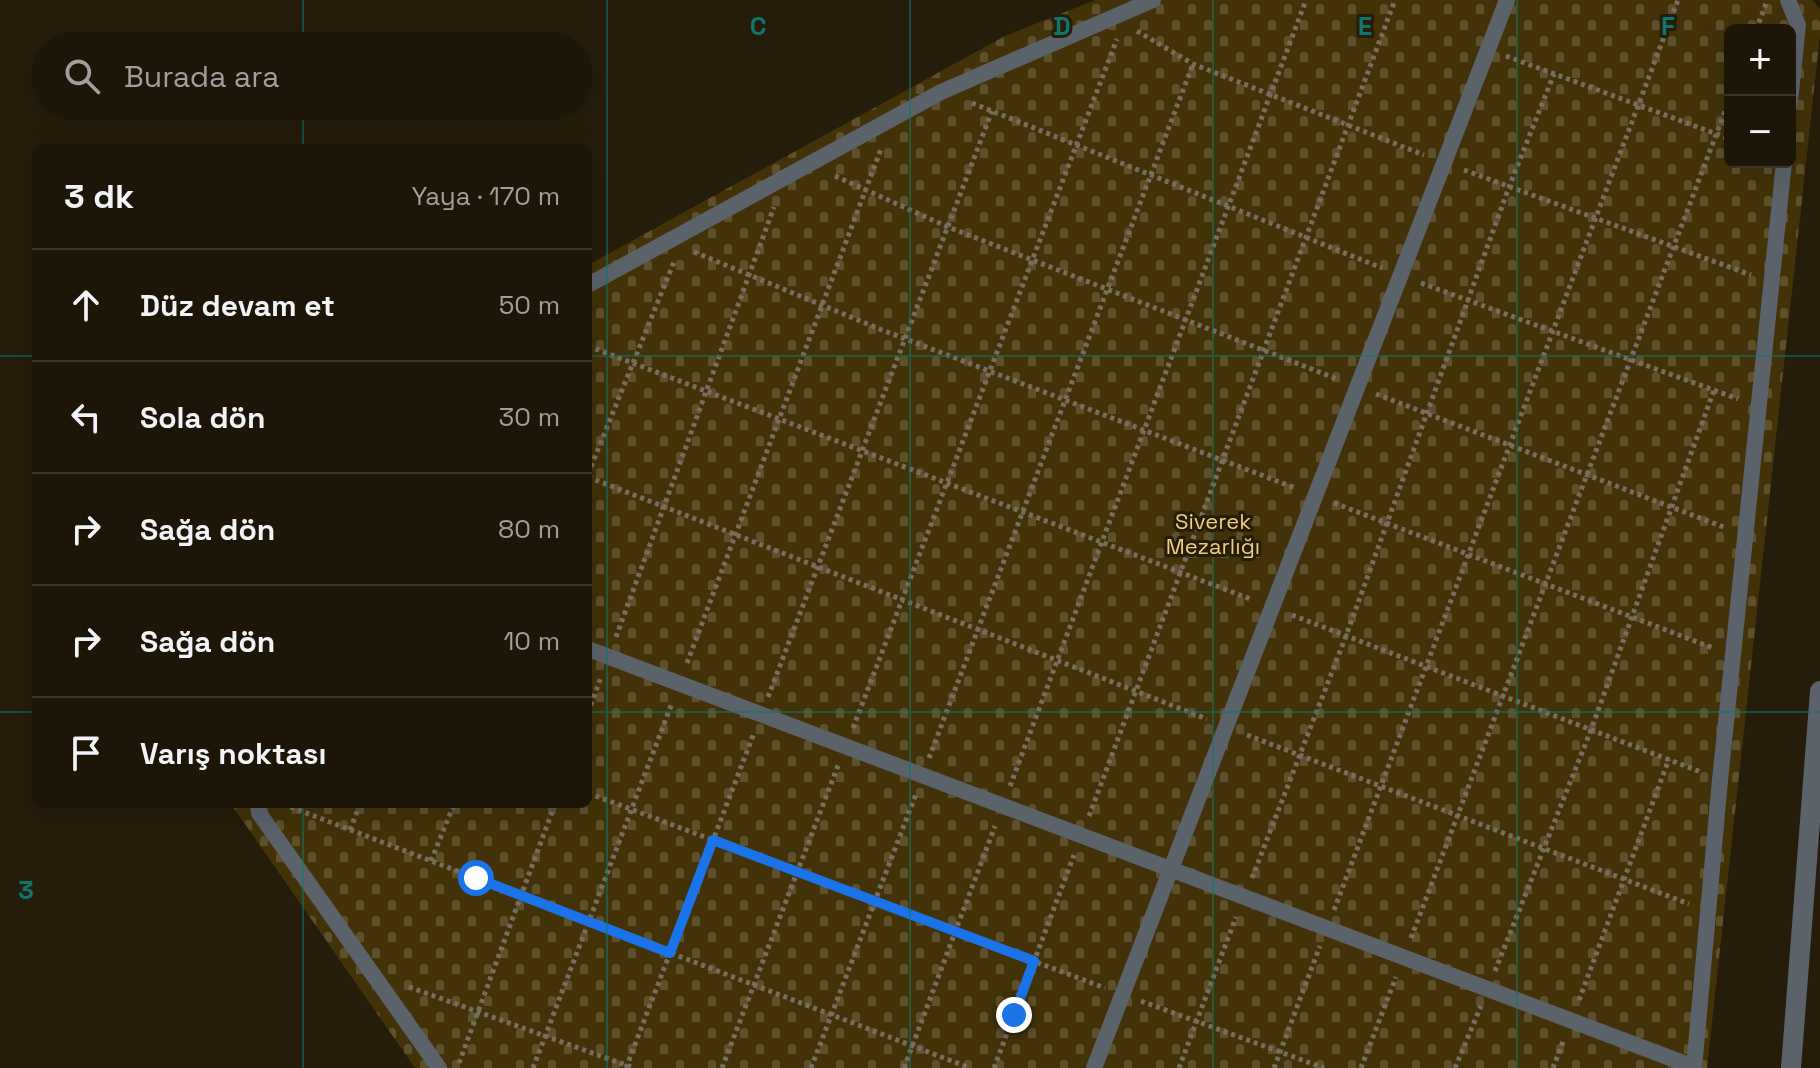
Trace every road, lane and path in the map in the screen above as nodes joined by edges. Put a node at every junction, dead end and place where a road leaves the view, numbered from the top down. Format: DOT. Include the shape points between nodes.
graph roads {
  1 [pos="1153,0"];
  2 [pos="1306,0"];
  3 [pos="1395,0"];
  4 [pos="1507,0"];
  5 [pos="1678,0"];
  6 [pos="1767,0"];
  7 [pos="1788,0"];
  8 [pos="1758,24"];
  9 [pos="1118,37"];
  10 [pos="1487,49"];
  11 [pos="1193,64"];
  12 [pos="1554,74"];
  13 [pos="941,92"];
  14 [pos="1791,96"];
  15 [pos="1639,105"];
  16 [pos="992,111"];
  17 [pos="1724,113"];
  18 [pos="893,118"];
  19 [pos="1716,134"];
  20 [pos="1724,137"];
  21 [pos="1077,144"];
  22 [pos="809,164"];
  23 [pos="1783,168"];
  24 [pos="1151,174"];
  25 [pos="785,177"];
  26 [pos="865,190"];
  27 [pos="1228,206"];
  28 [pos="948,227"];
  29 [pos="1306,237"];
  30 [pos="674,244"];
  31 [pos="1033,260"];
  32 [pos="749,275"];
  33 [pos="1400,275"];
  34 [pos="592,283"];
  35 [pos="1107,289"];
  36 [pos="1468,300"];
  37 [pos="822,305"];
  38 [pos="1186,319"];
  39 [pos="1553,331"];
  40 [pos="905,339"];
  41 [pos="592,347"];
  42 [pos="1264,350"];
  43 [pos="1631,359"];
  44 [pos="634,362"];
  45 [pos="990,371"];
  46 [pos="1357,386"];
  47 [pos="707,390"];
  48 [pos="1714,390"];
  49 [pos="1065,400"];
  50 [pos="1758,406"];
  51 [pos="1426,413"];
  52 [pos="779,418"];
  53 [pos="1144,430"];
  54 [pos="1510,445"];
  55 [pos="862,450"];
  56 [pos="1222,461"];
  57 [pos="592,465"];
  58 [pos="1587,474"];
  59 [pos="592,477"];
  60 [pos="947,482"];
  61 [pos="1315,496"];
  62 [pos="664,506"];
  63 [pos="1671,507"];
  64 [pos="1023,511"];
  65 [pos="1385,523"];
  66 [pos="736,534"];
  67 [pos="1745,535"];
  68 [pos="1102,542"];
  69 [pos="1468,554"];
  70 [pos="818,567"];
  71 [pos="1181,572"];
  72 [pos="1545,584"];
  73 [pos="902,600"];
  74 [pos="1272,607"];
  75 [pos="1632,617"];
  76 [pos="978,629"];
  77 [pos="1346,636"];
  78 [pos="592,651"];
  79 [pos="1733,656"];
  80 [pos="609,657"];
  81 [pos="1057,661"];
  82 [pos="1426,666"];
  83 [pos="679,683"];
  84 [pos="1135,691"];
  85 [pos="1820,691"];
  86 [pos="1503,696"];
  87 [pos="592,702"];
  88 [pos="761,714"];
  89 [pos="1226,727"];
  90 [pos="1591,730"];
  91 [pos="846,746"];
  92 [pos="1300,755"];
  93 [pos="1669,759"];
  94 [pos="923,776"];
  95 [pos="1720,780"];
  96 [pos="1381,786"];
  97 [pos="592,794"];
  98 [pos="1003,806"];
  99 [pos="258,808"];
  100 [pos="293,808"];
  101 [pos="358,808"];
  102 [pos="452,808"];
  103 [pos="554,808"];
  104 [pos="632,809"];
  105 [pos="1457,815"];
  106 [pos="350,830"];
  107 [pos="1081,835"];
  108 [pos="713,840"];
  109 [pos="1546,849"];
  110 [pos="431,861"];
  111 [pos="1171,869"];
  112 [pos="797,872"];
  113 [pos="1624,879"];
  114 [pos="521,895"];
  115 [pos="1244,897"];
  116 [pos="875,901"];
  117 [pos="1709,911"];
  118 [pos="589,922"];
  119 [pos="1327,928"];
  120 [pos="955,931"];
  121 [pos="670,953"];
  122 [pos="1404,957"];
  123 [pos="1034,961"];
  124 [pos="372,973"];
  125 [pos="754,985"];
  126 [pos="1488,989"];
  127 [pos="1122,995"];
  128 [pos="478,1012"];
  129 [pos="832,1015"];
  130 [pos="1571,1020"];
  131 [pos="1197,1022"];
  132 [pos="546,1036"];
  133 [pos="912,1045"];
  134 [pos="1280,1052"];
  135 [pos="629,1067"];
  136 [pos="1694,1067"];
  137 [pos="439,1068"];
  138 [pos="458,1068"];
  139 [pos="533,1068"];
  140 [pos="722,1068"];
  141 [pos="811,1068"];
  142 [pos="904,1068"];
  143 [pos="970,1068"];
  144 [pos="994,1068"];
  145 [pos="1094,1068"];
  146 [pos="1179,1068"];
  147 [pos="1274,1068"];
  148 [pos="1324,1068"];
  149 [pos="1361,1068"];
  150 [pos="1455,1068"];
  151 [pos="1553,1068"];
  152 [pos="1791,1068"];
  1 -- 13 [label="lane"];
  2 -- 27 [label="path"];
  3 -- 29 [label="path"];
  4 -- 10 [label="lane"];
  5 -- 15 [label="path"];
  6 -- 8 [label="path"];
  7 -- 14 [label="lane" via="1798,25"];
  9 -- 21 [label="path"];
  10 -- 12 [label="path"];
  10 -- 33 [label="lane"];
  11 -- 24 [label="path"];
  12 -- 15 [label="path"];
  12 -- 36 [label="path"];
  13 -- 16 [label="path"];
  13 -- 18 [label="lane"];
  15 -- 19 [label="path"];
  15 -- 39 [label="path"];
  16 -- 21 [label="path"];
  16 -- 28 [label="path"];
  17 -- 19 [label="path"];
  18 -- 22 [label="lane"];
  18 -- 26 [label="path"];
  19 -- 20 [label="path"];
  19 -- 43 [label="path"];
  21 -- 24 [label="path"];
  21 -- 31 [label="path"];
  22 -- 25 [label="lane"];
  22 -- 26 [label="path"];
  23 -- 50 [label="lane"];
  24 -- 27 [label="path"];
  24 -- 35 [label="path"];
  25 -- 30 [label="lane"];
  25 -- 32 [label="path"];
  26 -- 28 [label="path"];
  26 -- 37 [label="path"];
  27 -- 29 [label="path"];
  27 -- 38 [label="path"];
  28 -- 31 [label="path"];
  28 -- 40 [label="path"];
  29 -- 33 [label="path"];
  29 -- 42 [label="path"];
  30 -- 32 [label="path"];
  30 -- 34 [label="lane"];
  30 -- 44 [label="path"];
  31 -- 35 [label="path"];
  31 -- 45 [label="path"];
  32 -- 37 [label="path"];
  32 -- 47 [label="path"];
  33 -- 36 [label="path"];
  33 -- 46 [label="lane"];
  35 -- 38 [label="path"];
  35 -- 49 [label="path"];
  36 -- 39 [label="path"];
  36 -- 51 [label="path"];
  37 -- 40 [label="path"];
  37 -- 52 [label="path"];
  38 -- 42 [label="path"];
  38 -- 53 [label="path"];
  39 -- 43 [label="path"];
  39 -- 54 [label="path"];
  40 -- 45 [label="path"];
  40 -- 55 [label="path"];
  41 -- 44 [label="path"];
  42 -- 46 [label="path"];
  42 -- 56 [label="path"];
  43 -- 48 [label="path"];
  43 -- 58 [label="path"];
  44 -- 47 [label="path"];
  44 -- 57 [label="path"];
  45 -- 49 [label="path"];
  45 -- 60 [label="path"];
  46 -- 51 [label="path"];
  46 -- 61 [label="lane"];
  47 -- 52 [label="path"];
  47 -- 62 [label="path"];
  48 -- 50 [label="path"];
  48 -- 63 [label="path"];
  49 -- 53 [label="path"];
  49 -- 64 [label="path"];
  50 -- 67 [label="lane"];
  51 -- 54 [label="path"];
  51 -- 65 [label="path"];
  52 -- 55 [label="path"];
  52 -- 66 [label="path"];
  53 -- 56 [label="path"];
  53 -- 68 [label="path"];
  54 -- 58 [label="path"];
  54 -- 69 [label="path"];
  55 -- 60 [label="path"];
  55 -- 70 [label="path"];
  56 -- 61 [label="path"];
  56 -- 71 [label="path"];
  58 -- 63 [label="path"];
  58 -- 72 [label="path"];
  59 -- 62 [label="path"];
  60 -- 64 [label="path"];
  60 -- 73 [label="path"];
  61 -- 65 [label="path"];
  61 -- 74 [label="lane"];
  62 -- 66 [label="path"];
  62 -- 80 [label="path"];
  63 -- 67 [label="path"];
  63 -- 75 [label="path"];
  64 -- 68 [label="path"];
  64 -- 76 [label="path"];
  65 -- 69 [label="path"];
  65 -- 77 [label="path"];
  66 -- 70 [label="path"];
  66 -- 83 [label="path"];
  67 -- 79 [label="lane"];
  68 -- 71 [label="path"];
  68 -- 81 [label="path"];
  69 -- 72 [label="path"];
  69 -- 82 [label="path"];
  70 -- 73 [label="path"];
  70 -- 88 [label="path"];
  71 -- 74 [label="path"];
  71 -- 84 [label="path"];
  72 -- 75 [label="path"];
  72 -- 86 [label="path"];
  73 -- 76 [label="path"];
  73 -- 91 [label="path"];
  74 -- 77 [label="path"];
  74 -- 89 [label="lane"];
  75 -- 79 [label="path"];
  75 -- 90 [label="path"];
  76 -- 81 [label="path"];
  76 -- 94 [label="path"];
  77 -- 82 [label="path"];
  77 -- 92 [label="path"];
  78 -- 80 [label="lane"];
  79 -- 95 [label="lane"];
  80 -- 83 [label="lane"];
  80 -- 87 [label="path"];
  81 -- 84 [label="path"];
  81 -- 98 [label="path"];
  82 -- 86 [label="path"];
  82 -- 96 [label="path"];
  83 -- 88 [label="lane"];
  83 -- 104 [label="path"];
  84 -- 89 [label="path"];
  84 -- 107 [label="path"];
  85 -- 152 [label="street"];
  86 -- 90 [label="path"];
  86 -- 105 [label="path"];
  88 -- 91 [label="lane"];
  88 -- 108 [label="path"];
  89 -- 92 [label="path"];
  89 -- 111 [label="lane"];
  90 -- 93 [label="path"];
  90 -- 109 [label="path"];
  91 -- 94 [label="lane"];
  91 -- 112 [label="path"];
  92 -- 96 [label="path"];
  92 -- 115 [label="path"];
  93 -- 95 [label="path"];
  93 -- 113 [label="path"];
  94 -- 98 [label="lane"];
  94 -- 116 [label="path"];
  95 -- 117 [label="lane"];
  96 -- 105 [label="path"];
  96 -- 119 [label="path"];
  97 -- 104 [label="path"];
  98 -- 107 [label="lane"];
  98 -- 120 [label="path"];
  99 -- 124 [label="lane"];
  100 -- 106 [label="path"];
  101 -- 106 [label="path"];
  102 -- 110 [label="path"];
  103 -- 114 [label="path"];
  104 -- 108 [label="path"];
  104 -- 118 [label="path"];
  105 -- 109 [label="path"];
  105 -- 122 [label="path"];
  106 -- 110 [label="path"];
  107 -- 111 [label="lane"];
  107 -- 123 [label="path"];
  108 -- 112 [label="path"];
  108 -- 121 [label="path"];
  109 -- 113 [label="path"];
  109 -- 126 [label="path"];
  110 -- 114 [label="path"];
  111 -- 115 [label="lane"];
  111 -- 127 [label="lane"];
  112 -- 116 [label="path"];
  112 -- 125 [label="path"];
  113 -- 117 [label="path"];
  113 -- 130 [label="path"];
  114 -- 118 [label="path"];
  114 -- 128 [label="path"];
  115 -- 119 [label="lane"];
  115 -- 131 [label="path"];
  116 -- 120 [label="path"];
  116 -- 129 [label="path"];
  117 -- 136 [label="lane"];
  118 -- 121 [label="path"];
  118 -- 132 [label="path"];
  119 -- 122 [label="lane"];
  119 -- 134 [label="path"];
  120 -- 123 [label="path"];
  120 -- 133 [label="path"];
  121 -- 125 [label="path"];
  121 -- 135 [label="path"];
  122 -- 126 [label="lane"];
  122 -- 149 [label="path"];
  123 -- 127 [label="path"];
  123 -- 144 [label="path"];
  124 -- 128 [label="path"];
  124 -- 137 [label="lane"];
  125 -- 129 [label="path"];
  125 -- 140 [label="path"];
  126 -- 130 [label="lane"];
  126 -- 150 [label="path"];
  127 -- 131 [label="path"];
  127 -- 145 [label="lane"];
  128 -- 132 [label="path"];
  128 -- 138 [label="path"];
  129 -- 133 [label="path"];
  129 -- 141 [label="path"];
  130 -- 136 [label="lane"];
  130 -- 151 [label="path"];
  131 -- 134 [label="path"];
  131 -- 146 [label="path"];
  132 -- 135 [label="path"];
  132 -- 139 [label="path"];
  133 -- 142 [label="path"];
  133 -- 143 [label="path"];
  134 -- 147 [label="path"];
  134 -- 148 [label="path"];
}
